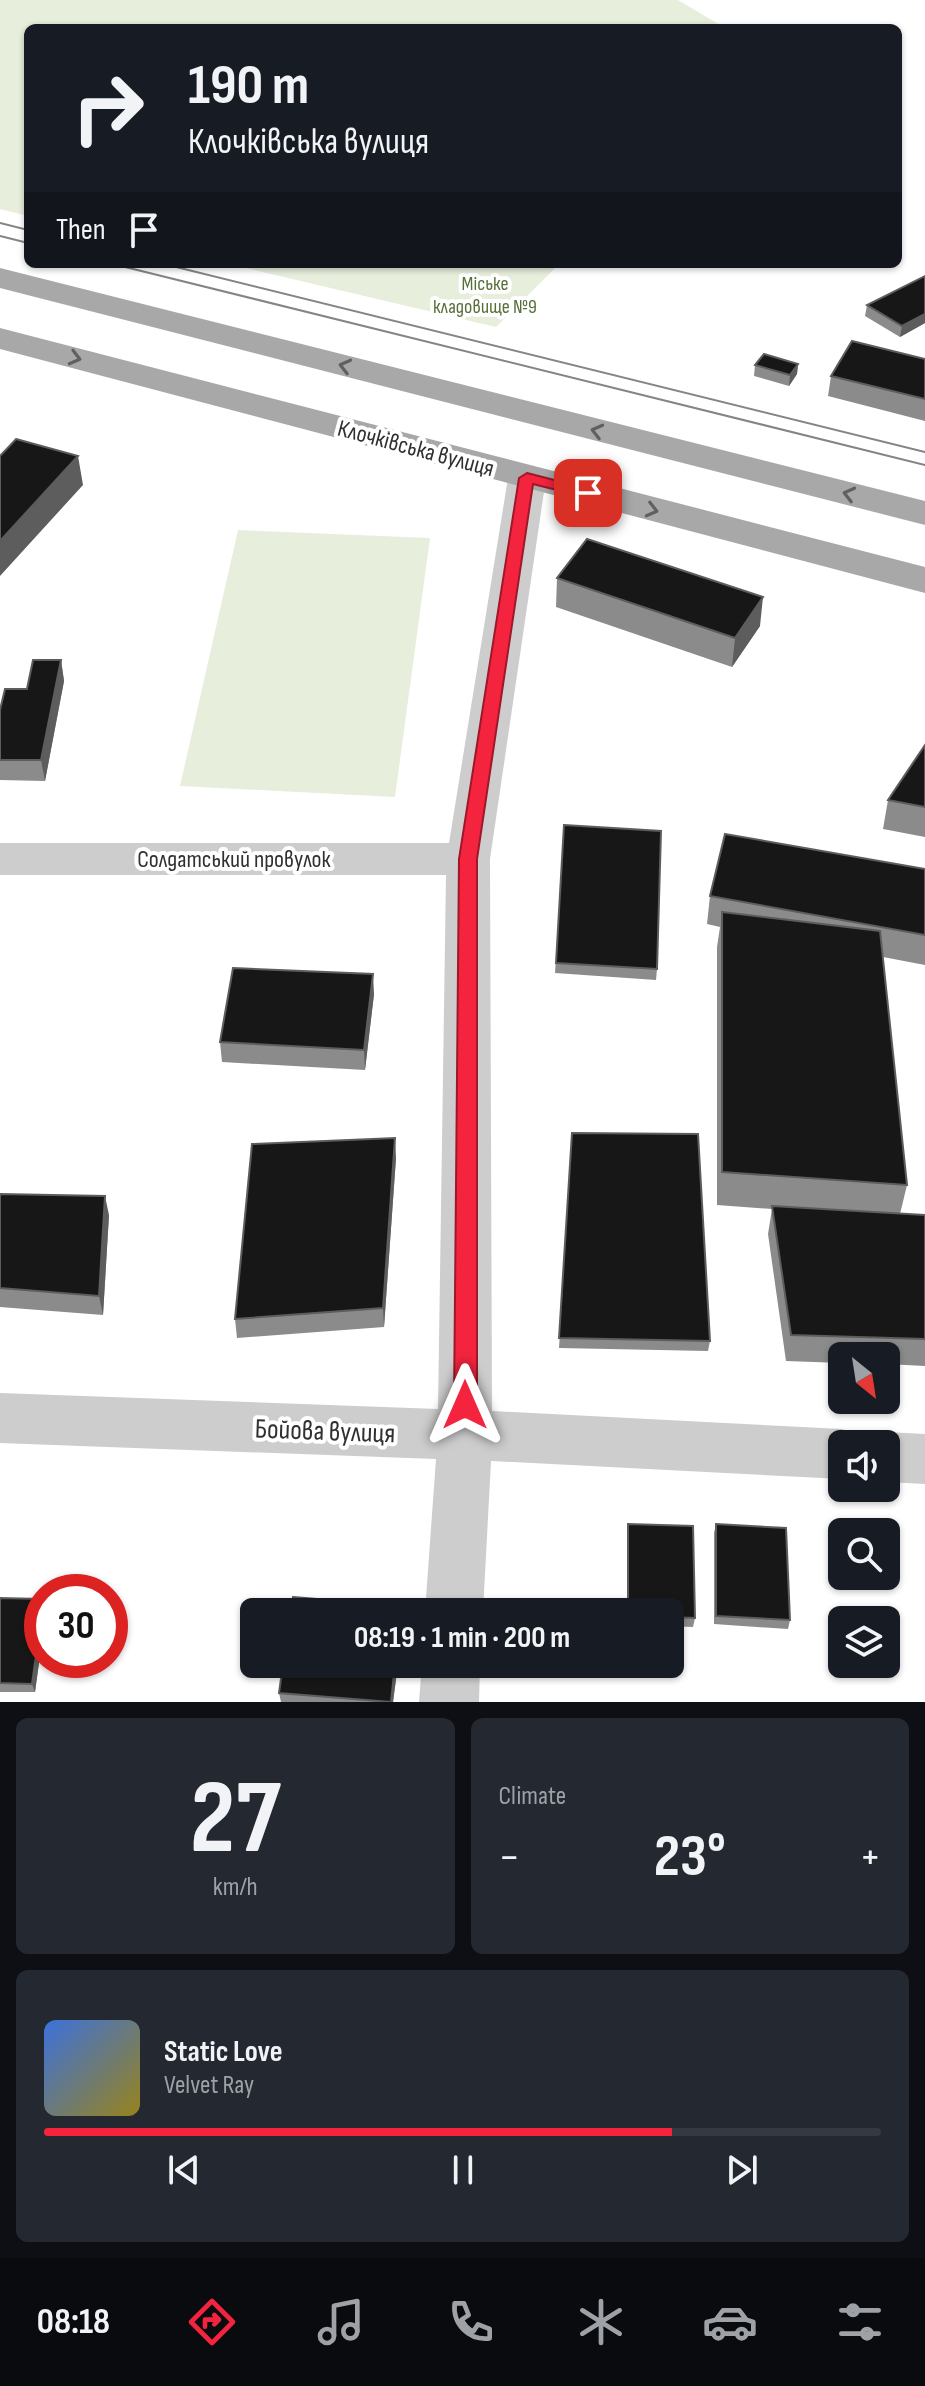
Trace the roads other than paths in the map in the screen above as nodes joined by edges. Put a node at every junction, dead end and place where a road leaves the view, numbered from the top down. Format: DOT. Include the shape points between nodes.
graph roads {
  1 [pos="0,278"];
  2 [pos="0,338"];
  3 [pos="527,478"];
  4 [pos="925,513"];
  5 [pos="925,580"];
  6 [pos="0,859"];
  7 [pos="468,859"];
  8 [pos="0,1418"];
  9 [pos="465,1435"];
  10 [pos="828,1453"];
  11 [pos="900,1458"];
  12 [pos="925,1459"];
  13 [pos="455,1598"];
  14 [pos="450,1678"];
  15 [pos="449,1702"];
  4 -- 1 [label="main road, one-way"];
  2 -- 3 [label="main road, Клочківська вулиця, one-way"];
  3 -- 5 [label="main road, Клочківська вулиця, one-way"];
  3 -- 7 [label="street"];
  6 -- 7 [label="street, Солдатський провулок"];
  7 -- 9 [label="street"];
  8 -- 9 [label="street, Бойова вулиця"];
  9 -- 10 [label="street, Бойова вулиця"];
  9 -- 13 [label="street"];
  11 -- 12 [label="street"];
  14 -- 15 [label="street"];
}
